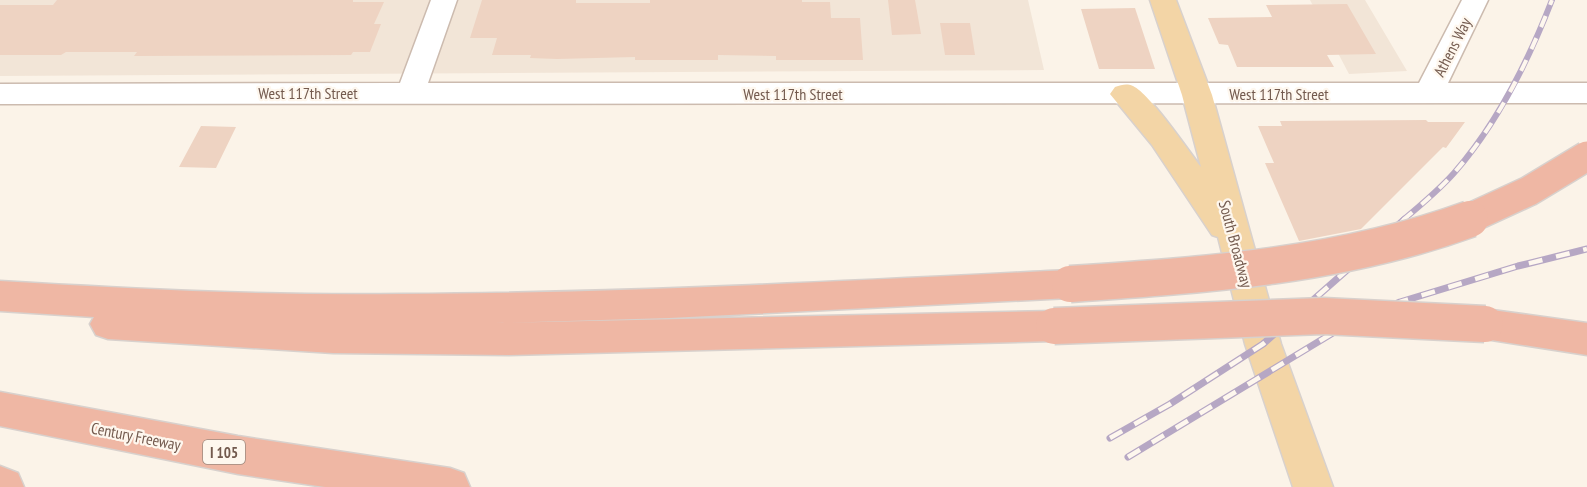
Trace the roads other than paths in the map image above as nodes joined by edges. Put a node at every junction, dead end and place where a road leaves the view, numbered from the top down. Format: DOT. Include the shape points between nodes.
graph roads {
  1 [pos="444,0"];
  2 [pos="1163,0"];
  3 [pos="1475,0"];
  4 [pos="411,92"];
  5 [pos="1428,93"];
  6 [pos="1587,93"];
  7 [pos="0,94"];
  8 [pos="1125,94"];
  9 [pos="1197,95"];
  10 [pos="1587,156"];
  11 [pos="1236,242"];
  12 [pos="0,296"];
  13 [pos="0,312"];
  14 [pos="1587,339"];
  15 [pos="0,409"];
  16 [pos="450,487"];
  17 [pos="1313,487"];
  1 -- 4 [label="street"];
  2 -- 9 [label="main road, South Broadway"];
  3 -- 5 [label="street, Athens Way"];
  4 -- 7 [label="street, West 117th Street"];
  4 -- 8 [label="street, West 117th Street"];
  5 -- 6 [label="street, West 117th Street"];
  5 -- 9 [label="street, West 117th Street"];
  8 -- 9 [label="street, West 117th Street"];
  8 -- 11 [label="main road" via="1163,137"];
  9 -- 11 [label="main road, South Broadway"];
  10 -- 12 [label="highway, bridge" via="1518,197 1468,218 1387,245 1248,270 1070,284 664,303 413,309 205,307"];
  11 -- 17 [label="main road, South Broadway" via="1263,344"];
  13 -- 14 [label="highway, bridge" via="181,330 404,338 593,338 1323,316 1485,324"];
  15 -- 16 [label="highway, Century Freeway / I 105" via="238,455"];
}
